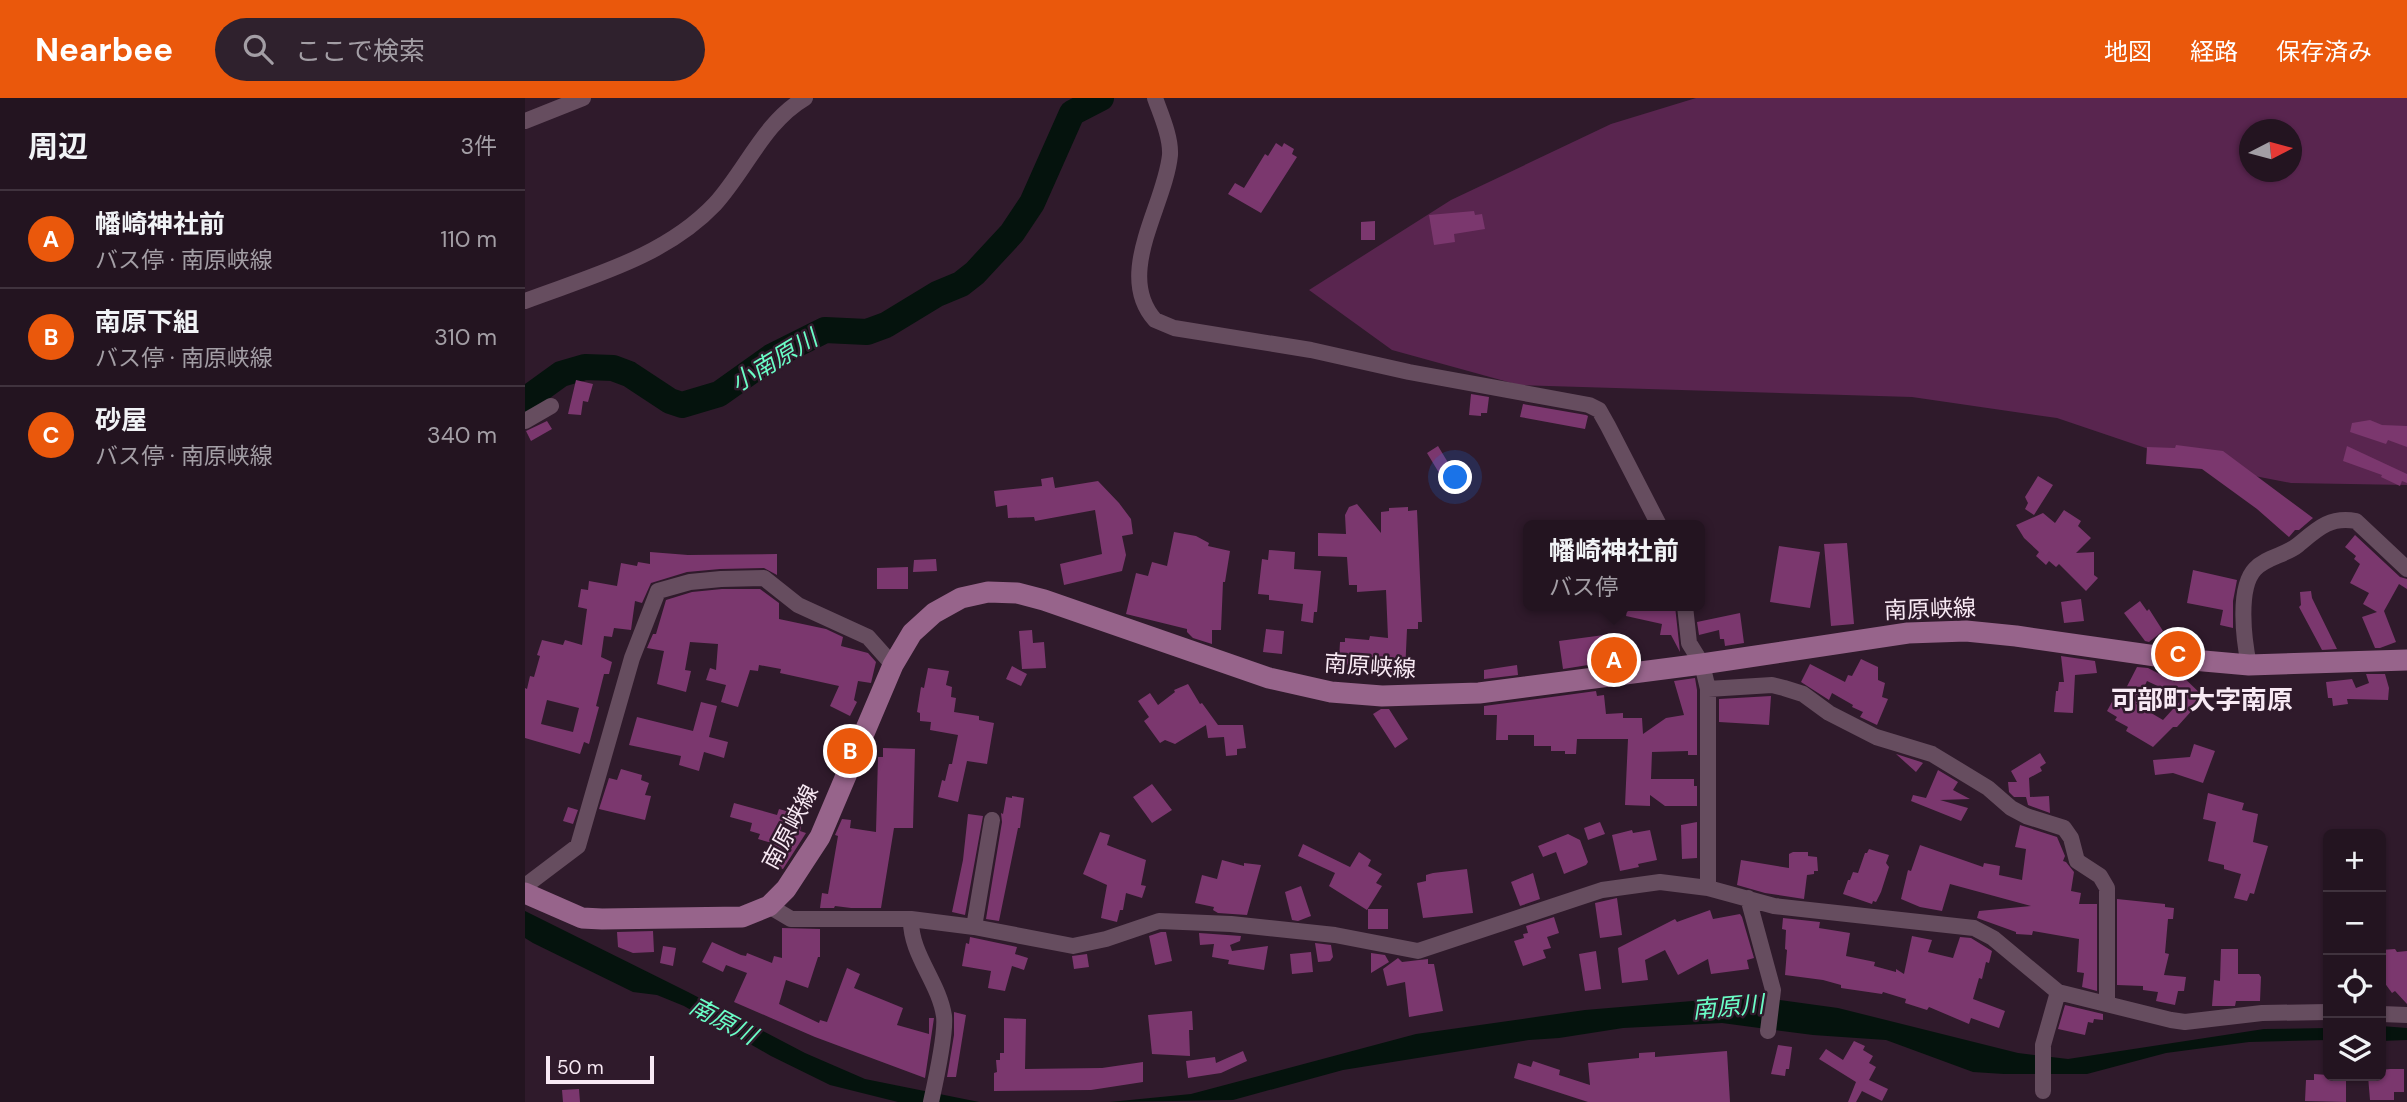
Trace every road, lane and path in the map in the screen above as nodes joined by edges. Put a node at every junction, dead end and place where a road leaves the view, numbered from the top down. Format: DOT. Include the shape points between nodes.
graph roads {
  1 [pos="583,98"];
  2 [pos="805,98"];
  3 [pos="1155,98"];
  4 [pos="525,121"];
  5 [pos="525,301"];
  6 [pos="551,406"];
  7 [pos="525,421"];
  8 [pos="1657,520"];
  9 [pos="2407,569"];
  10 [pos="1686,611"];
  11 [pos="2407,660"];
  12 [pos="1702,664"];
  13 [pos="893,665"];
  14 [pos="2249,665"];
  15 [pos="1708,689"];
  16 [pos="992,820"];
  17 [pos="525,886"];
  18 [pos="1708,888"];
  19 [pos="525,893"];
  20 [pos="1748,898"];
  21 [pos="769,906"];
  22 [pos="911,919"];
  23 [pos="974,927"];
  24 [pos="2058,992"];
  25 [pos="2107,1004"];
  26 [pos="2323,1012"];
  27 [pos="2386,1014"];
  28 [pos="2407,1015"];
  29 [pos="1768,1031"];
  30 [pos="2043,1091"];
  31 [pos="933,1094"];
  1 -- 4 [label="street"];
  2 -- 5 [label="street" via="773,126 716,203 687,230 650,253"];
  3 -- 8 [label="street" via="1170,154 1140,269 1143,297 1155,320 1174,328 1589,405 1599,410"];
  6 -- 7 [label="street"];
  9 -- 14 [label="street" via="2356,521 2346,519 2315,529 2296,547 2254,569 2243,620"];
  10 -- 12 [label="street" via="1689,643"];
  11 -- 14 [label="main road, 南原峡線"];
  12 -- 13 [label="main road, 南原峡線" via="1479,693 1382,696 1331,692 1269,678 1044,600 988,592 961,598 934,613 912,633"];
  12 -- 14 [label="main road, 南原峡線" via="1908,633 1966,631"];
  12 -- 15 [label="street"];
  13 -- 17 [label="street" via="869,637 798,605 764,578 689,582 658,591 632,658 578,846"];
  13 -- 21 [label="main road, 南原峡線" via="820,837 786,889"];
  15 -- 18 [label="street"];
  15 -- 25 [label="street" via="1772,685 1803,694 1876,737 1931,754 2026,816 2064,828 2077,861 2100,876 2107,888"];
  16 -- 23 [label="street"];
  18 -- 20 [label="street"];
  18 -- 23 [label="street" via="1660,882 1602,890 1418,951 1335,935 1231,924 1159,921 1073,946"];
  19 -- 21 [label="main road" via="582,918 741,917"];
  20 -- 24 [label="street" via="1774,906 1974,928"];
  20 -- 29 [label="street" via="1773,990"];
  21 -- 22 [label="street" via="790,919"];
  22 -- 23 [label="street"];
  22 -- 31 [label="street" via="919,956 944,1017"];
  24 -- 25 [label="street"];
  24 -- 30 [label="street" via="2043,1045"];
  25 -- 26 [label="street" via="2185,1022"];
  27 -- 28 [label="street"];
}
